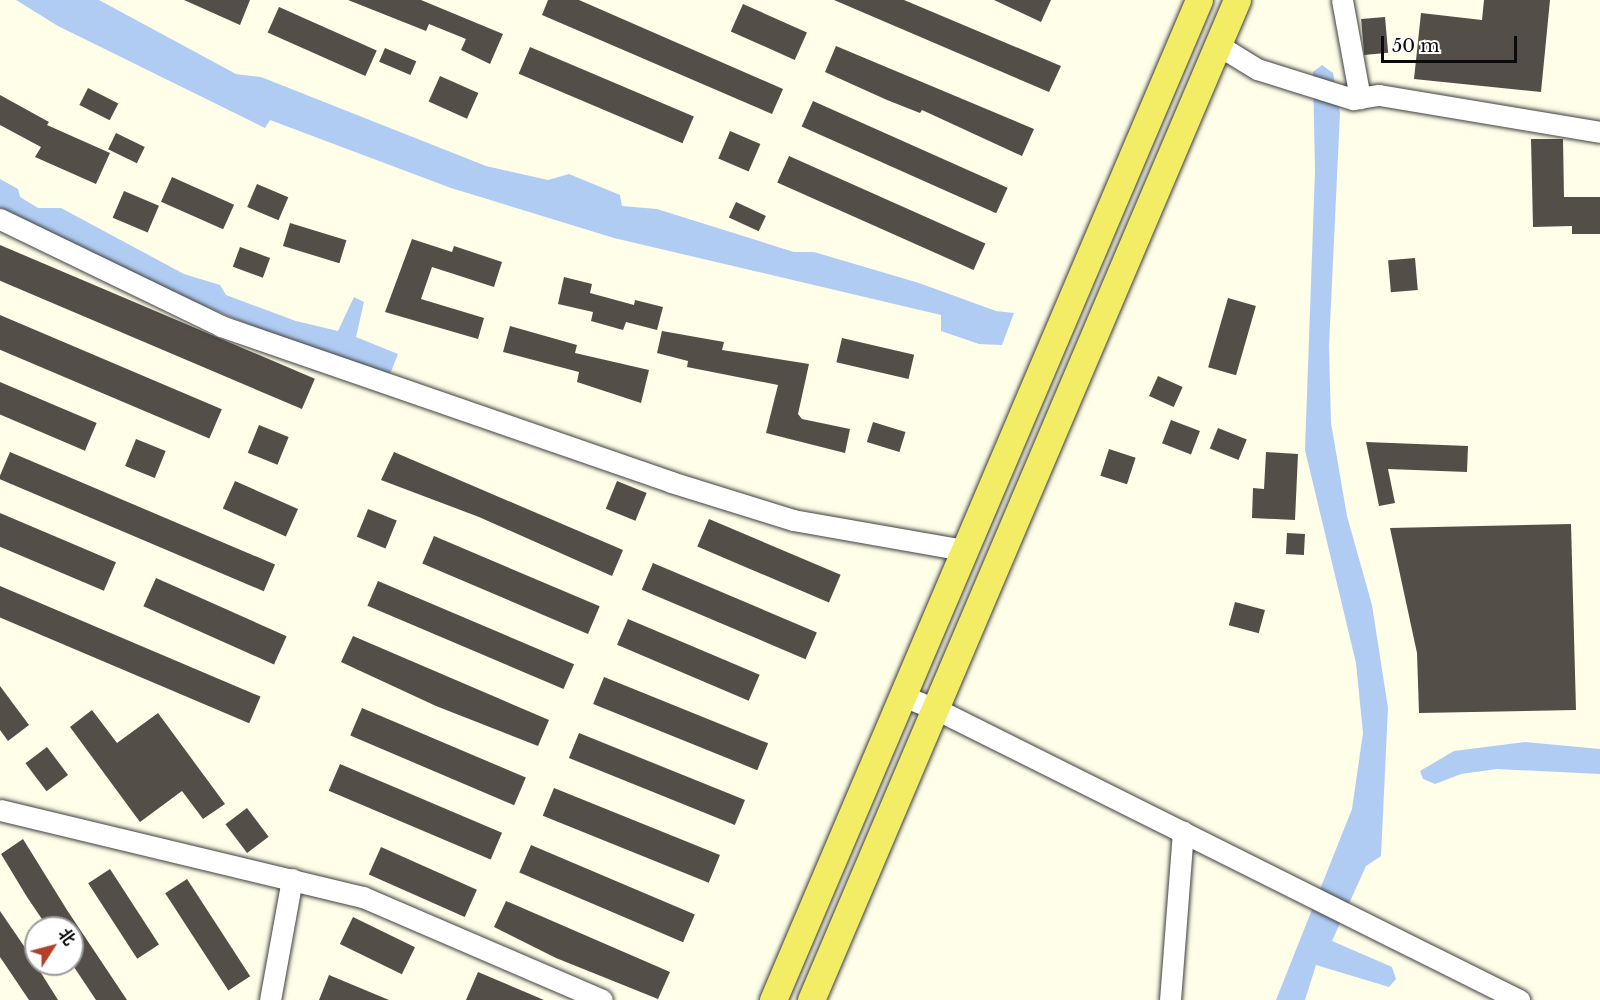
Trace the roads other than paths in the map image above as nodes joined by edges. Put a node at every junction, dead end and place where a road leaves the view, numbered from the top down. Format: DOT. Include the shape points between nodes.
graph roads {
  1 [pos="1199,0"];
  2 [pos="1237,0"];
  3 [pos="1342,0"];
  4 [pos="1218,45"];
  5 [pos="1360,98"];
  6 [pos="1600,132"];
  7 [pos="0,219"];
  8 [pos="964,550"];
  9 [pos="903,696"];
  10 [pos="936,709"];
  11 [pos="0,810"];
  12 [pos="1183,832"];
  13 [pos="292,879"];
  14 [pos="270,1000"];
  15 [pos="602,1000"];
  16 [pos="773,1000"];
  17 [pos="811,1000"];
  18 [pos="1170,1000"];
  19 [pos="1519,1000"];
  1 -- 8 [label="main road"];
  2 -- 4 [label="main road"];
  3 -- 5 [label="street"];
  4 -- 5 [label="street" via="1257,69 1301,86"];
  4 -- 10 [label="main road"];
  5 -- 6 [label="street" via="1379,95"];
  7 -- 8 [label="street" via="221,326 507,426 793,520"];
  8 -- 9 [label="main road"];
  9 -- 10 [label="street"];
  9 -- 16 [label="main road"];
  10 -- 12 [label="street"];
  10 -- 17 [label="main road"];
  11 -- 13 [label="street"];
  12 -- 18 [label="street"];
  12 -- 19 [label="street"];
  13 -- 14 [label="street"];
  13 -- 15 [label="street" via="363,897"];
}
